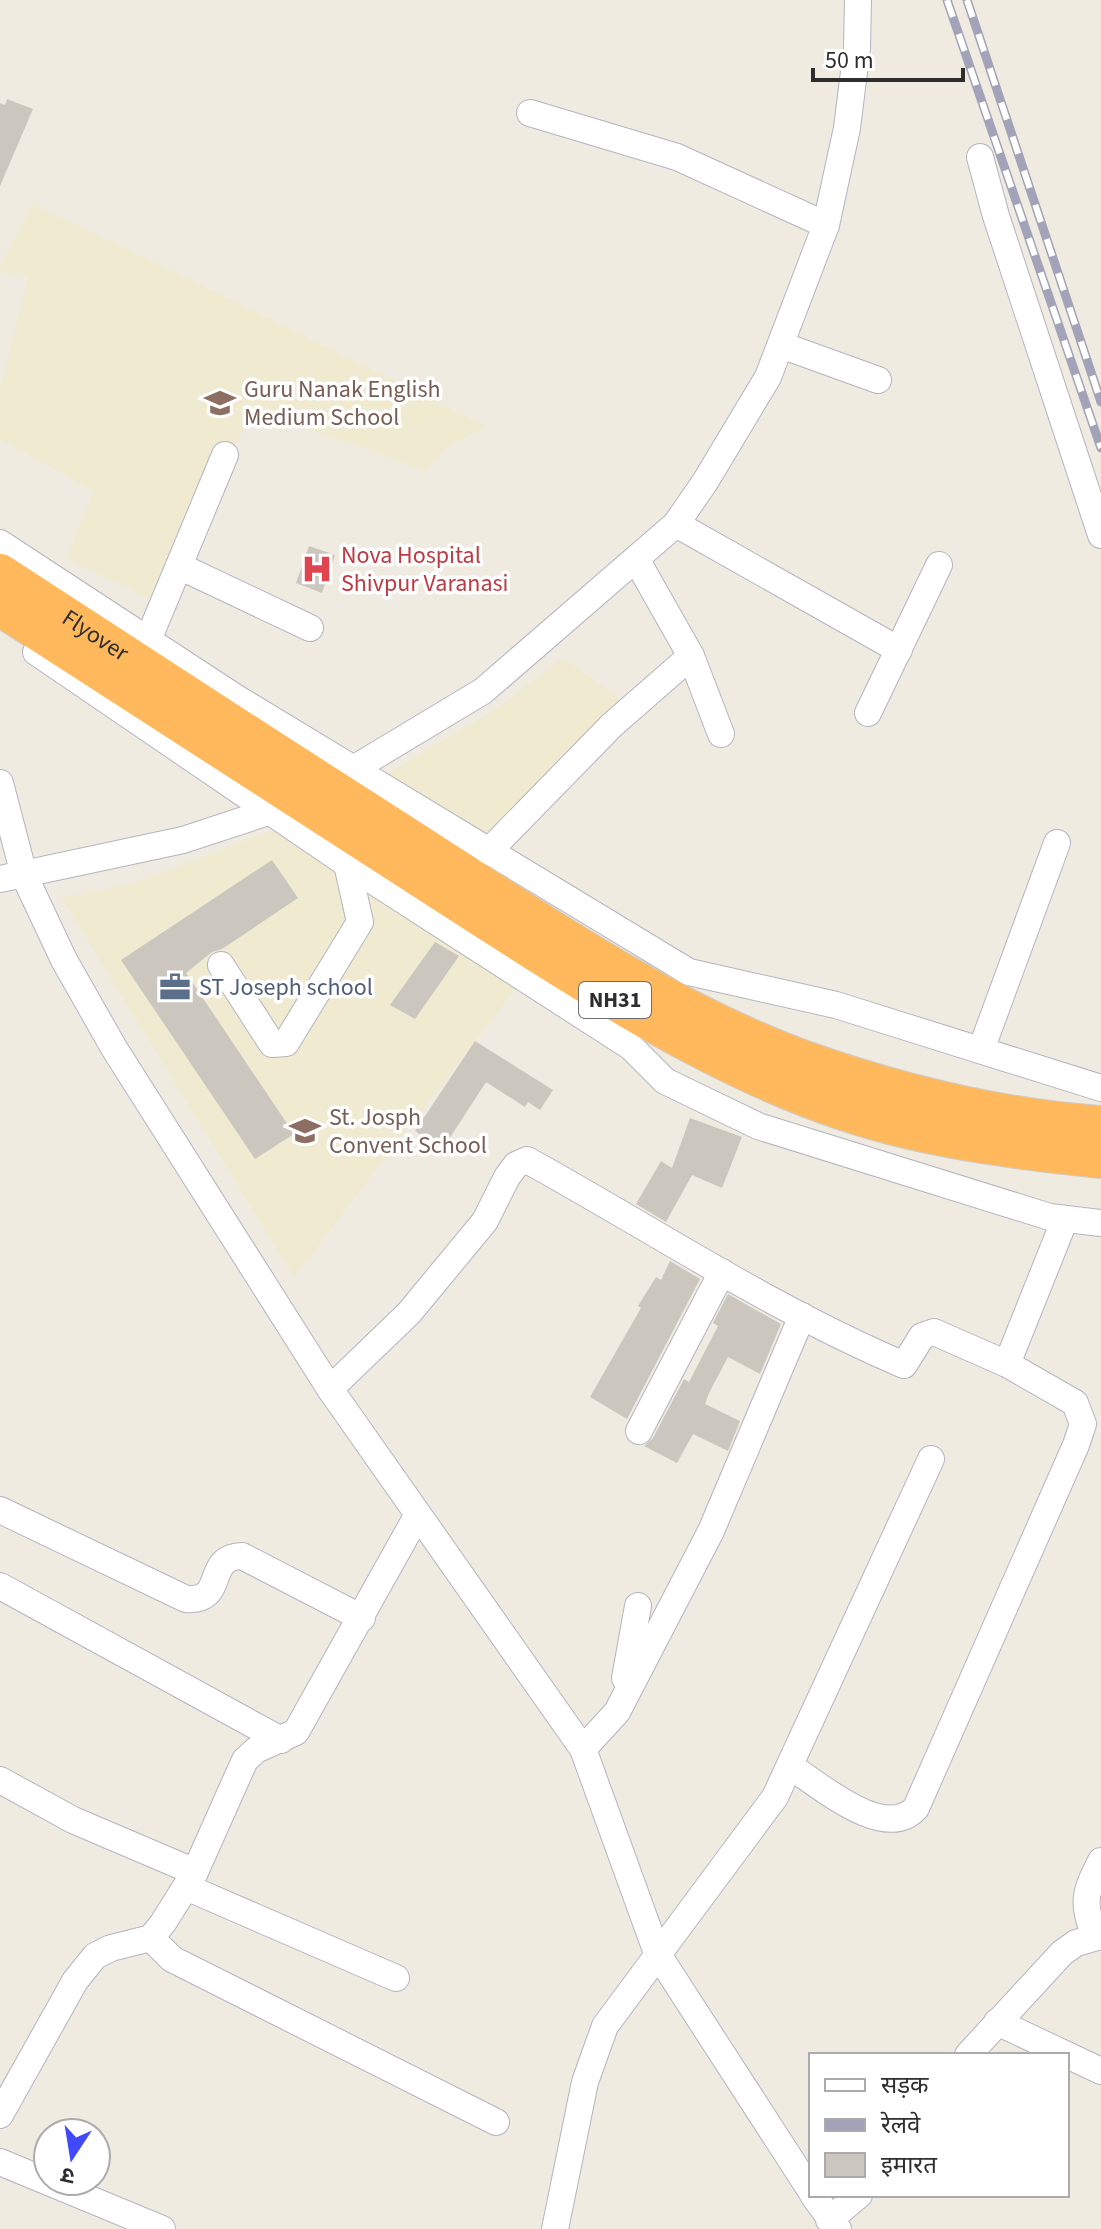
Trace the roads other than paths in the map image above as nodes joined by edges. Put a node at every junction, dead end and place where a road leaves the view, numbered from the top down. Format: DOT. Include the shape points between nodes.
graph roads {
  1 [pos="858,0"];
  2 [pos="530,113"];
  3 [pos="980,157"];
  4 [pos="826,225"];
  5 [pos="781,345"];
  6 [pos="878,380"];
  7 [pos="225,455"];
  8 [pos="676,524"];
  9 [pos="1101,535"];
  10 [pos="0,543"];
  11 [pos="636,559"];
  12 [pos="939,565"];
  13 [pos="179,566"];
  14 [pos="0,573"];
  15 [pos="0,607"];
  16 [pos="0,628"];
  17 [pos="310,628"];
  18 [pos="148,640"];
  19 [pos="899,650"];
  20 [pos="691,656"];
  21 [pos="186,711"];
  22 [pos="868,713"];
  23 [pos="721,734"];
  24 [pos="355,768"];
  25 [pos="0,783"];
  26 [pos="271,811"];
  27 [pos="1057,843"];
  28 [pos="488,852"];
  29 [pos="347,864"];
  30 [pos="12,877"];
  31 [pos="221,965"];
  32 [pos="981,1050"];
  33 [pos="1101,1088"];
  34 [pos="1101,1125"];
  35 [pos="1101,1159"];
  36 [pos="1065,1219"];
  37 [pos="1101,1223"];
  38 [pos="722,1272"];
  39 [pos="802,1316"];
  40 [pos="1007,1364"];
  41 [pos="330,1389"];
  42 [pos="1080,1413"];
  43 [pos="639,1431"];
  44 [pos="1101,1435"];
  45 [pos="931,1459"];
  46 [pos="0,1510"];
  47 [pos="417,1516"];
  48 [pos="0,1586"];
  49 [pos="638,1606"];
  50 [pos="362,1618"];
  51 [pos="617,1712"];
  52 [pos="281,1740"];
  53 [pos="583,1749"];
  54 [pos="791,1767"];
  55 [pos="0,1780"];
  56 [pos="1101,1861"];
  57 [pos="190,1880"];
  58 [pos="1098,1937"];
  59 [pos="151,1938"];
  60 [pos="657,1953"];
  61 [pos="396,1978"];
  62 [pos="997,2022"];
  63 [pos="970,2053"];
  64 [pos="1063,2053"];
  65 [pos="1069,2056"];
  66 [pos="1101,2071"];
  67 [pos="1,2111"];
  68 [pos="496,2122"];
  69 [pos="0,2162"];
  70 [pos="809,2188"];
  71 [pos="815,2197"];
  72 [pos="857,2197"];
  73 [pos="834,2225"];
  74 [pos="162,2229"];
  75 [pos="555,2229"];
  1 -- 4 [label="street" via="847,128"];
  2 -- 4 [label="street" via="677,157"];
  3 -- 9 [label="street"];
  4 -- 5 [label="street"];
  5 -- 6 [label="street"];
  5 -- 8 [label="street" via="768,377"];
  7 -- 13 [label="street"];
  8 -- 11 [label="street"];
  8 -- 19 [label="street"];
  10 -- 18 [label="street"];
  11 -- 20 [label="street"];
  11 -- 24 [label="street" via="483,691"];
  12 -- 19 [label="street"];
  13 -- 17 [label="street"];
  13 -- 18 [label="street"];
  14 -- 21 [label="highway, Flyover / NH31"];
  15 -- 21 [label="highway, Flyover / NH31"];
  16 -- 26 [label="street"];
  18 -- 24 [label="street"];
  19 -- 22 [label="street"];
  20 -- 23 [label="street"];
  20 -- 28 [label="street" via="612,725"];
  21 -- 34 [label="highway, NH31" via="715,1020 801,1058 888,1085 977,1108"];
  21 -- 35 [label="highway, NH31" via="544,958 781,1087 844,1112 938,1135"];
  24 -- 28 [label="street"];
  25 -- 30 [label="street"];
  26 -- 29 [label="street"];
  26 -- 30 [label="street" via="183,840"];
  27 -- 32 [label="street"];
  28 -- 32 [label="street" via="689,972 836,1005"];
  29 -- 31 [label="street" via="360,922 286,1043 272,1044"];
  29 -- 36 [label="street" via="631,1047 665,1081 758,1126"];
  30 -- 41 [label="street"];
  32 -- 33 [label="street"];
  36 -- 37 [label="street"];
  36 -- 40 [label="street"];
  38 -- 39 [label="street"];
  38 -- 41 [label="street" via="527,1160 516,1165 485,1221 409,1313"];
  38 -- 43 [label="street"];
  39 -- 40 [label="street" via="904,1365 922,1336 934,1332"];
  39 -- 51 [label="street" via="711,1531"];
  40 -- 42 [label="street" via="1075,1403"];
  41 -- 47 [label="street"];
  42 -- 44 [label="street"];
  42 -- 54 [label="street" via="1083,1424 1076,1445 916,1808 907,1818 894,1821 869,1816"];
  45 -- 54 [label="street"];
  46 -- 50 [label="street" via="186,1599 200,1600 210,1593 221,1562 242,1556"];
  47 -- 50 [label="street"];
  47 -- 53 [label="street"];
  48 -- 52 [label="street"];
  49 -- 51 [label="street"];
  50 -- 52 [label="street" via="296,1732"];
  51 -- 53 [label="street"];
  52 -- 57 [label="street" via="245,1760"];
  53 -- 60 [label="street"];
  54 -- 60 [label="street" via="757,1825"];
  55 -- 57 [label="street"];
  56 -- 58 [label="street" via="1085,1898 1085,1911"];
  57 -- 59 [label="street"];
  57 -- 61 [label="street"];
  58 -- 62 [label="street" via="1062,1953"];
  59 -- 67 [label="street" via="95,1956 75,1981"];
  59 -- 68 [label="street" via="172,1959"];
  60 -- 70 [label="street"];
  60 -- 75 [label="street" via="595,2047"];
  62 -- 63 [label="street"];
  62 -- 64 [label="street"];
  65 -- 66 [label="street"];
  69 -- 74 [label="street"];
  71 -- 73 [label="street"];
  72 -- 73 [label="street"];
}
